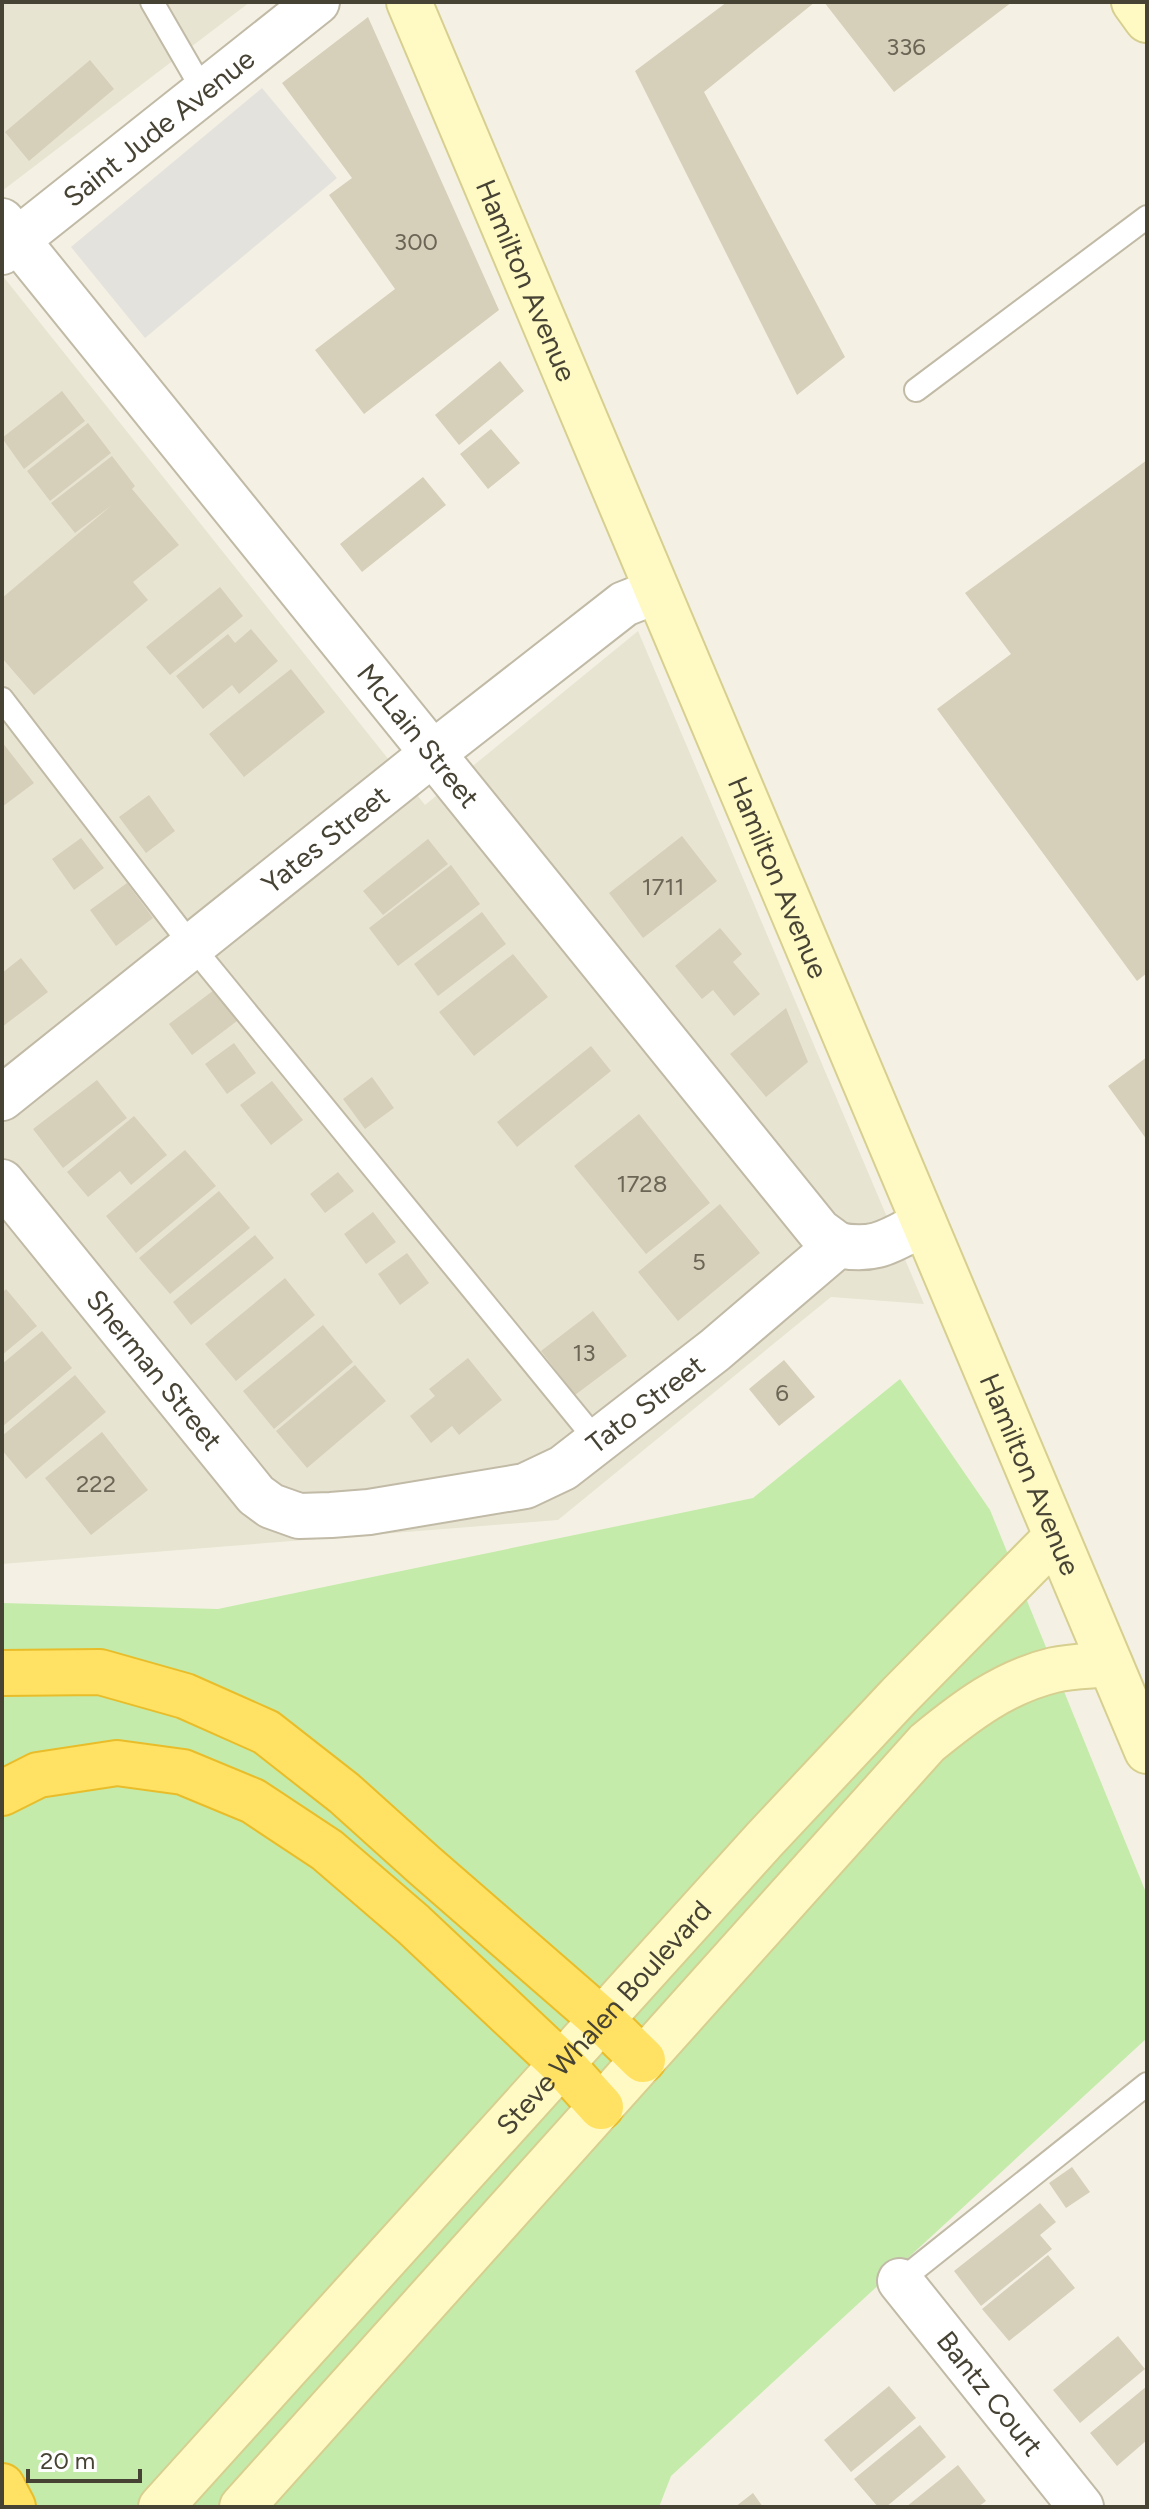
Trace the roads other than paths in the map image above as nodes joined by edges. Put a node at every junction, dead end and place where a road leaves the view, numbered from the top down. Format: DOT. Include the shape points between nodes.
graph roads {
  1 [pos="152,2"];
  2 [pos="317,2"];
  3 [pos="409,2"];
  4 [pos="1134,2"];
  5 [pos="1147,20"];
  6 [pos="204,92"];
  7 [pos="1147,217"];
  8 [pos="7,238"];
  9 [pos="916,390"];
  10 [pos="657,591"];
  11 [pos="2,699"];
  12 [pos="432,754"];
  13 [pos="192,946"];
  14 [pos="2,1098"];
  15 [pos="2,1182"];
  16 [pos="924,1223"];
  17 [pos="838,1245"];
  18 [pos="597,1441"];
  19 [pos="331,1515"];
  20 [pos="1055,1538"];
  21 [pos="1110,1664"];
  22 [pos="2,1673"];
  23 [pos="1147,1751"];
  24 [pos="2,1793"];
  25 [pos="601,2019"];
  26 [pos="643,2060"];
  27 [pos="562,2064"];
  28 [pos="1147,2084"];
  29 [pos="601,2107"];
  30 [pos="900,2281"];
  31 [pos="2,2486"];
  32 [pos="13,2507"];
  33 [pos="161,2507"];
  34 [pos="242,2507"];
  35 [pos="1081,2507"];
  1 -- 6 [label="lane"];
  2 -- 6 [label="street, Saint Jude Avenue"];
  3 -- 10 [label="street, Hamilton Avenue"];
  4 -- 5 [label="street"];
  6 -- 8 [label="street, Saint Jude Avenue"];
  7 -- 9 [label="lane"];
  8 -- 12 [label="street, McLain Street"];
  10 -- 12 [label="street, Yates Street" via="624,604"];
  10 -- 16 [label="street, Hamilton Avenue"];
  11 -- 13 [label="lane"];
  12 -- 13 [label="street, Yates Street"];
  12 -- 17 [label="street, McLain Street" via="819,1231"];
  13 -- 14 [label="street, Yates Street"];
  13 -- 18 [label="lane"];
  15 -- 19 [label="street, Sherman Street" via="256,1495 299,1516"];
  16 -- 17 [label="street" via="884,1244 859,1250"];
  16 -- 20 [label="street, Hamilton Avenue"];
  17 -- 18 [label="street, Tato Street"];
  18 -- 19 [label="street, Tato Street" via="563,1468 525,1486"];
  20 -- 21 [label="street, Hamilton Avenue"];
  20 -- 25 [label="street, Steve Whalen Boulevard" via="888,1707"];
  21 -- 23 [label="street, Hamilton Avenue"];
  21 -- 26 [label="street, Steve Whalen Boulevard" via="1056,1670 1010,1684 966,1710 927,1743"];
  22 -- 25 [label="highway" via="100,1672 185,1696 266,1732 344,1793"];
  24 -- 27 [label="highway" via="38,1775 117,1763 183,1772 253,1801 327,1850"];
  25 -- 26 [label="highway"];
  25 -- 27 [label="street, Steve Whalen Boulevard"];
  26 -- 29 [label="street, Steve Whalen Boulevard"];
  27 -- 29 [label="highway"];
  27 -- 33 [label="street, Steve Whalen Boulevard"];
  28 -- 30 [label="lane"];
  29 -- 34 [label="street, Steve Whalen Boulevard"];
  30 -- 35 [label="street, Bantz Court"];
  31 -- 32 [label="highway"];
}
